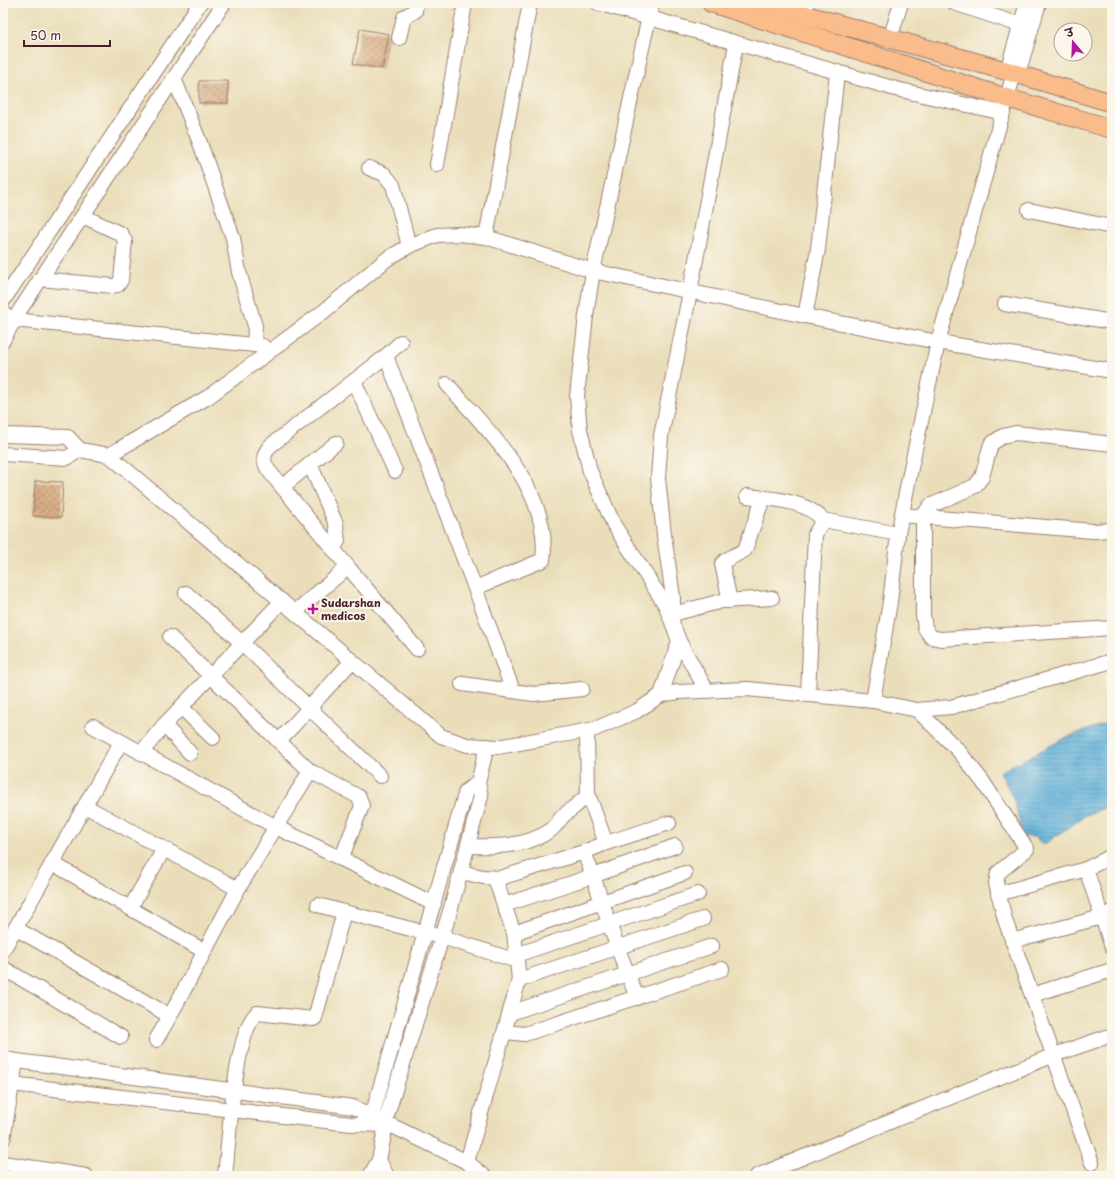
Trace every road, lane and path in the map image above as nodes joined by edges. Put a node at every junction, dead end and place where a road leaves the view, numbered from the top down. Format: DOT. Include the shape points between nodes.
graph roads {
  1 [pos="200,3"];
  2 [pos="224,3"];
  3 [pos="416,3"];
  4 [pos="465,3"];
  5 [pos="530,3"];
  6 [pos="598,3"];
  7 [pos="652,3"];
  8 [pos="711,3"];
  9 [pos="763,3"];
  10 [pos="901,3"];
  11 [pos="954,3"];
  12 [pos="1027,3"];
  13 [pos="1039,3"];
  14 [pos="982,7"];
  15 [pos="805,9"];
  16 [pos="647,18"];
  17 [pos="1020,24"];
  18 [pos="399,38"];
  19 [pos="890,39"];
  20 [pos="736,44"];
  21 [pos="837,73"];
  22 [pos="1013,73"];
  23 [pos="174,78"];
  24 [pos="1112,103"];
  25 [pos="1005,106"];
  26 [pos="1112,129"];
  27 [pos="437,165"];
  28 [pos="369,168"];
  29 [pos="1029,210"];
  30 [pos="83,216"];
  31 [pos="1112,227"];
  32 [pos="486,237"];
  33 [pos="409,246"];
  34 [pos="593,271"];
  35 [pos="40,279"];
  36 [pos="690,292"];
  37 [pos="7,295"];
  38 [pos="27,299"];
  39 [pos="1005,304"];
  40 [pos="805,316"];
  41 [pos="9,317"];
  42 [pos="1112,322"];
  43 [pos="3,340"];
  44 [pos="401,342"];
  45 [pos="938,342"];
  46 [pos="254,345"];
  47 [pos="276,347"];
  48 [pos="386,356"];
  49 [pos="1112,371"];
  50 [pos="354,381"];
  51 [pos="447,384"];
  52 [pos="3,435"];
  53 [pos="336,443"];
  54 [pos="1112,444"];
  55 [pos="80,450"];
  56 [pos="3,454"];
  57 [pos="109,455"];
  58 [pos="310,464"];
  59 [pos="395,471"];
  60 [pos="282,487"];
  61 [pos="747,496"];
  62 [pos="763,498"];
  63 [pos="902,514"];
  64 [pos="923,516"];
  65 [pos="823,520"];
  66 [pos="1112,530"];
  67 [pos="898,534"];
  68 [pos="333,549"];
  69 [pos="348,567"];
  70 [pos="475,588"];
  71 [pos="186,593"];
  72 [pos="772,598"];
  73 [pos="282,601"];
  74 [pos="730,601"];
  75 [pos="295,612"];
  76 [pos="673,617"];
  77 [pos="1112,628"];
  78 [pos="170,636"];
  79 [pos="679,641"];
  80 [pos="242,642"];
  81 [pos="417,649"];
  82 [pos="352,661"];
  83 [pos="1112,661"];
  84 [pos="212,675"];
  85 [pos="462,684"];
  86 [pos="582,689"];
  87 [pos="513,691"];
  88 [pos="707,691"];
  89 [pos="661,695"];
  90 [pos="808,695"];
  91 [pos="873,701"];
  92 [pos="181,707"];
  93 [pos="310,708"];
  94 [pos="917,710"];
  95 [pos="164,725"];
  96 [pos="93,726"];
  97 [pos="587,730"];
  98 [pos="213,738"];
  99 [pos="121,742"];
  100 [pos="279,742"];
  101 [pos="488,746"];
  102 [pos="141,752"];
  103 [pos="190,753"];
  104 [pos="310,771"];
  105 [pos="380,776"];
  106 [pos="478,783"];
  107 [pos="588,794"];
  108 [pos="85,806"];
  109 [pos="669,822"];
  110 [pos="276,827"];
  111 [pos="606,843"];
  112 [pos="468,846"];
  113 [pos="675,846"];
  114 [pos="164,849"];
  115 [pos="584,852"];
  116 [pos="1112,856"];
  117 [pos="341,859"];
  118 [pos="52,863"];
  119 [pos="1086,868"];
  120 [pos="461,872"];
  121 [pos="685,872"];
  122 [pos="593,876"];
  123 [pos="495,878"];
  124 [pos="238,889"];
  125 [pos="698,894"];
  126 [pos="998,894"];
  127 [pos="602,902"];
  128 [pos="434,904"];
  129 [pos="504,904"];
  130 [pos="318,905"];
  131 [pos="130,908"];
  132 [pos="344,912"];
  133 [pos="1107,914"];
  134 [pos="703,919"];
  135 [pos="610,924"];
  136 [pos="15,928"];
  137 [pos="426,932"];
  138 [pos="514,933"];
  139 [pos="442,937"];
  140 [pos="1012,941"];
  141 [pos="617,946"];
  142 [pos="712,946"];
  143 [pos="1112,947"];
  144 [pos="3,950"];
  145 [pos="204,951"];
  146 [pos="517,958"];
  147 [pos="3,968"];
  148 [pos="722,969"];
  149 [pos="1112,970"];
  150 [pos="627,973"];
  151 [pos="519,980"];
  152 [pos="1032,995"];
  153 [pos="637,998"];
  154 [pos="510,1013"];
  155 [pos="170,1016"];
  156 [pos="505,1032"];
  157 [pos="1112,1035"];
  158 [pos="122,1037"];
  159 [pos="156,1040"];
  160 [pos="1054,1055"];
  161 [pos="9,1060"];
  162 [pos="8,1084"];
  163 [pos="235,1091"];
  164 [pos="232,1110"];
  165 [pos="372,1116"];
  166 [pos="388,1124"];
  167 [pos="3,1139"];
  168 [pos="379,1160"];
  169 [pos="467,1162"];
  170 [pos="3,1163"];
  171 [pos="1092,1163"];
  172 [pos="79,1176"];
  173 [pos="225,1176"];
  174 [pos="370,1176"];
  175 [pos="387,1176"];
  176 [pos="484,1176"];
  177 [pos="757,1176"];
  1 -- 37 [label="street"];
  2 -- 23 [label="street"];
  3 -- 18 [label="street" via="415,11 404,17"];
  4 -- 27 [label="street"];
  5 -- 32 [label="street"];
  6 -- 16 [label="street"];
  7 -- 16 [label="street"];
  8 -- 25 [label="main road"];
  9 -- 15 [label="main road"];
  10 -- 19 [label="street"];
  11 -- 14 [label="street"];
  12 -- 17 [label="street"];
  13 -- 22 [label="street"];
  14 -- 17 [label="street"];
  15 -- 19 [label="main road"];
  16 -- 20 [label="street"];
  16 -- 34 [label="street"];
  17 -- 22 [label="street"];
  19 -- 22 [label="main road"];
  20 -- 21 [label="street"];
  20 -- 36 [label="street"];
  21 -- 25 [label="street" via="896,89"];
  21 -- 40 [label="street" via="818,249"];
  22 -- 24 [label="main road"];
  22 -- 25 [label="street"];
  23 -- 30 [label="street"];
  23 -- 46 [label="street" via="233,238 239,272 255,326"];
  25 -- 26 [label="main road"];
  25 -- 45 [label="street"];
  28 -- 33 [label="street" via="384,174 393,185"];
  29 -- 31 [label="street"];
  30 -- 35 [label="street"];
  30 -- 35 [label="street" via="120,234 125,241 121,280 118,285"];
  32 -- 33 [label="street" via="437,235"];
  32 -- 34 [label="street"];
  33 -- 47 [label="street" via="387,259"];
  34 -- 36 [label="street"];
  34 -- 76 [label="street" via="577,396 580,430 590,471 614,524"];
  35 -- 38 [label="street"];
  36 -- 40 [label="street"];
  36 -- 76 [label="street" via="661,436 658,478 674,597"];
  37 -- 38 [label="street"];
  38 -- 41 [label="street"];
  39 -- 42 [label="street"];
  40 -- 45 [label="street"];
  41 -- 43 [label="street"];
  41 -- 46 [label="street"];
  44 -- 48 [label="street"];
  45 -- 49 [label="street"];
  45 -- 63 [label="street"];
  46 -- 47 [label="street"];
  47 -- 57 [label="street" via="208,397"];
  48 -- 50 [label="street"];
  48 -- 70 [label="street"];
  50 -- 59 [label="street"];
  50 -- 60 [label="street" via="270,446 264,454 263,463"];
  51 -- 70 [label="street" via="516,466 530,489 545,540 543,560"];
  52 -- 55 [label="street" via="68,437"];
  53 -- 58 [label="street"];
  54 -- 64 [label="street" via="1016,433 1003,436 991,444 982,477 975,486 930,506"];
  55 -- 56 [label="street" via="67,458"];
  55 -- 57 [label="street"];
  57 -- 73 [label="street"];
  58 -- 60 [label="street"];
  58 -- 68 [label="street" via="336,524 338,541"];
  60 -- 68 [label="street"];
  61 -- 62 [label="street"];
  62 -- 65 [label="street" via="809,508 816,511"];
  62 -- 74 [label="street" via="745,550 722,564"];
  63 -- 64 [label="street"];
  63 -- 67 [label="street"];
  64 -- 66 [label="street" via="1093,531"];
  64 -- 77 [label="street" via="923,615 925,628 931,637 941,639"];
  65 -- 67 [label="street"];
  65 -- 90 [label="street" via="815,534"];
  67 -- 91 [label="street" via="890,602"];
  68 -- 69 [label="street"];
  69 -- 75 [label="street"];
  69 -- 81 [label="street"];
  70 -- 87 [label="street"];
  71 -- 80 [label="street"];
  72 -- 74 [label="street"];
  73 -- 75 [label="street"];
  73 -- 80 [label="street"];
  74 -- 76 [label="street"];
  75 -- 82 [label="street"];
  76 -- 79 [label="street"];
  78 -- 84 [label="street"];
  79 -- 88 [label="street"];
  79 -- 89 [label="street"];
  80 -- 84 [label="street"];
  80 -- 93 [label="street"];
  82 -- 93 [label="street"];
  82 -- 101 [label="street" via="442,736 468,745"];
  83 -- 94 [label="street" via="951,707"];
  84 -- 92 [label="street"];
  84 -- 100 [label="street"];
  85 -- 87 [label="street"];
  86 -- 87 [label="street" via="534,694"];
  88 -- 89 [label="street"];
  88 -- 90 [label="street" via="746,689"];
  89 -- 97 [label="street" via="637,711"];
  90 -- 91 [label="street"];
  91 -- 94 [label="street"];
  92 -- 95 [label="street"];
  92 -- 98 [label="street"];
  93 -- 100 [label="street"];
  93 -- 105 [label="street"];
  94 -- 126 [label="street" via="958,750 984,782 1027,849 998,874"];
  95 -- 102 [label="street"];
  95 -- 103 [label="street"];
  96 -- 99 [label="street"];
  97 -- 101 [label="street" via="498,747"];
  97 -- 107 [label="street"];
  99 -- 102 [label="street"];
  99 -- 108 [label="street"];
  100 -- 104 [label="street"];
  101 -- 106 [label="street"];
  102 -- 110 [label="street"];
  104 -- 110 [label="street"];
  104 -- 117 [label="street" via="359,797 362,806"];
  106 -- 112 [label="street" via="482,796"];
  106 -- 128 [label="street" via="466,792"];
  107 -- 111 [label="street"];
  107 -- 112 [label="street" via="551,830 538,837 500,847"];
  108 -- 114 [label="street"];
  108 -- 118 [label="street"];
  109 -- 111 [label="street"];
  110 -- 117 [label="street"];
  110 -- 124 [label="street"];
  111 -- 115 [label="street"];
  112 -- 120 [label="street"];
  113 -- 122 [label="street"];
  114 -- 124 [label="street"];
  114 -- 131 [label="street"];
  115 -- 122 [label="street"];
  115 -- 123 [label="street"];
  116 -- 119 [label="street"];
  117 -- 128 [label="street"];
  118 -- 131 [label="street"];
  118 -- 136 [label="street"];
  119 -- 126 [label="street"];
  119 -- 133 [label="street"];
  120 -- 123 [label="street"];
  120 -- 139 [label="street"];
  121 -- 127 [label="street"];
  122 -- 127 [label="street"];
  122 -- 129 [label="street"];
  123 -- 129 [label="street"];
  124 -- 145 [label="street"];
  125 -- 135 [label="street"];
  126 -- 140 [label="street"];
  127 -- 135 [label="street"];
  127 -- 138 [label="street"];
  128 -- 137 [label="street"];
  129 -- 138 [label="street"];
  130 -- 132 [label="street"];
  131 -- 145 [label="street"];
  132 -- 137 [label="street"];
  132 -- 163 [label="street" via="315,1018 255,1014 243,1040"];
  133 -- 140 [label="street"];
  133 -- 143 [label="street"];
  134 -- 141 [label="street"];
  135 -- 141 [label="street"];
  135 -- 146 [label="street"];
  136 -- 144 [label="street"];
  136 -- 155 [label="street"];
  137 -- 139 [label="street"];
  137 -- 165 [label="street"];
  138 -- 146 [label="street"];
  139 -- 146 [label="street"];
  139 -- 166 [label="street"];
  140 -- 152 [label="street"];
  141 -- 150 [label="street"];
  141 -- 151 [label="street"];
  142 -- 150 [label="street"];
  145 -- 155 [label="street"];
  146 -- 151 [label="street"];
  147 -- 158 [label="street"];
  148 -- 153 [label="street"];
  149 -- 152 [label="street"];
  150 -- 153 [label="street"];
  150 -- 154 [label="street"];
  151 -- 154 [label="street"];
  152 -- 160 [label="street"];
  153 -- 156 [label="street" via="525,1034"];
  154 -- 156 [label="street"];
  155 -- 159 [label="street"];
  156 -- 169 [label="street"];
  157 -- 160 [label="street"];
  160 -- 171 [label="street"];
  160 -- 177 [label="street"];
  161 -- 162 [label="street"];
  161 -- 163 [label="street"];
  162 -- 164 [label="street"];
  162 -- 167 [label="street"];
  163 -- 164 [label="street"];
  163 -- 165 [label="street" via="353,1107"];
  164 -- 166 [label="street" via="351,1124"];
  164 -- 173 [label="street"];
  165 -- 166 [label="street"];
  166 -- 168 [label="street"];
  166 -- 169 [label="street"];
  168 -- 174 [label="street"];
  168 -- 175 [label="street"];
  169 -- 176 [label="street"];
  170 -- 172 [label="street"];
}
